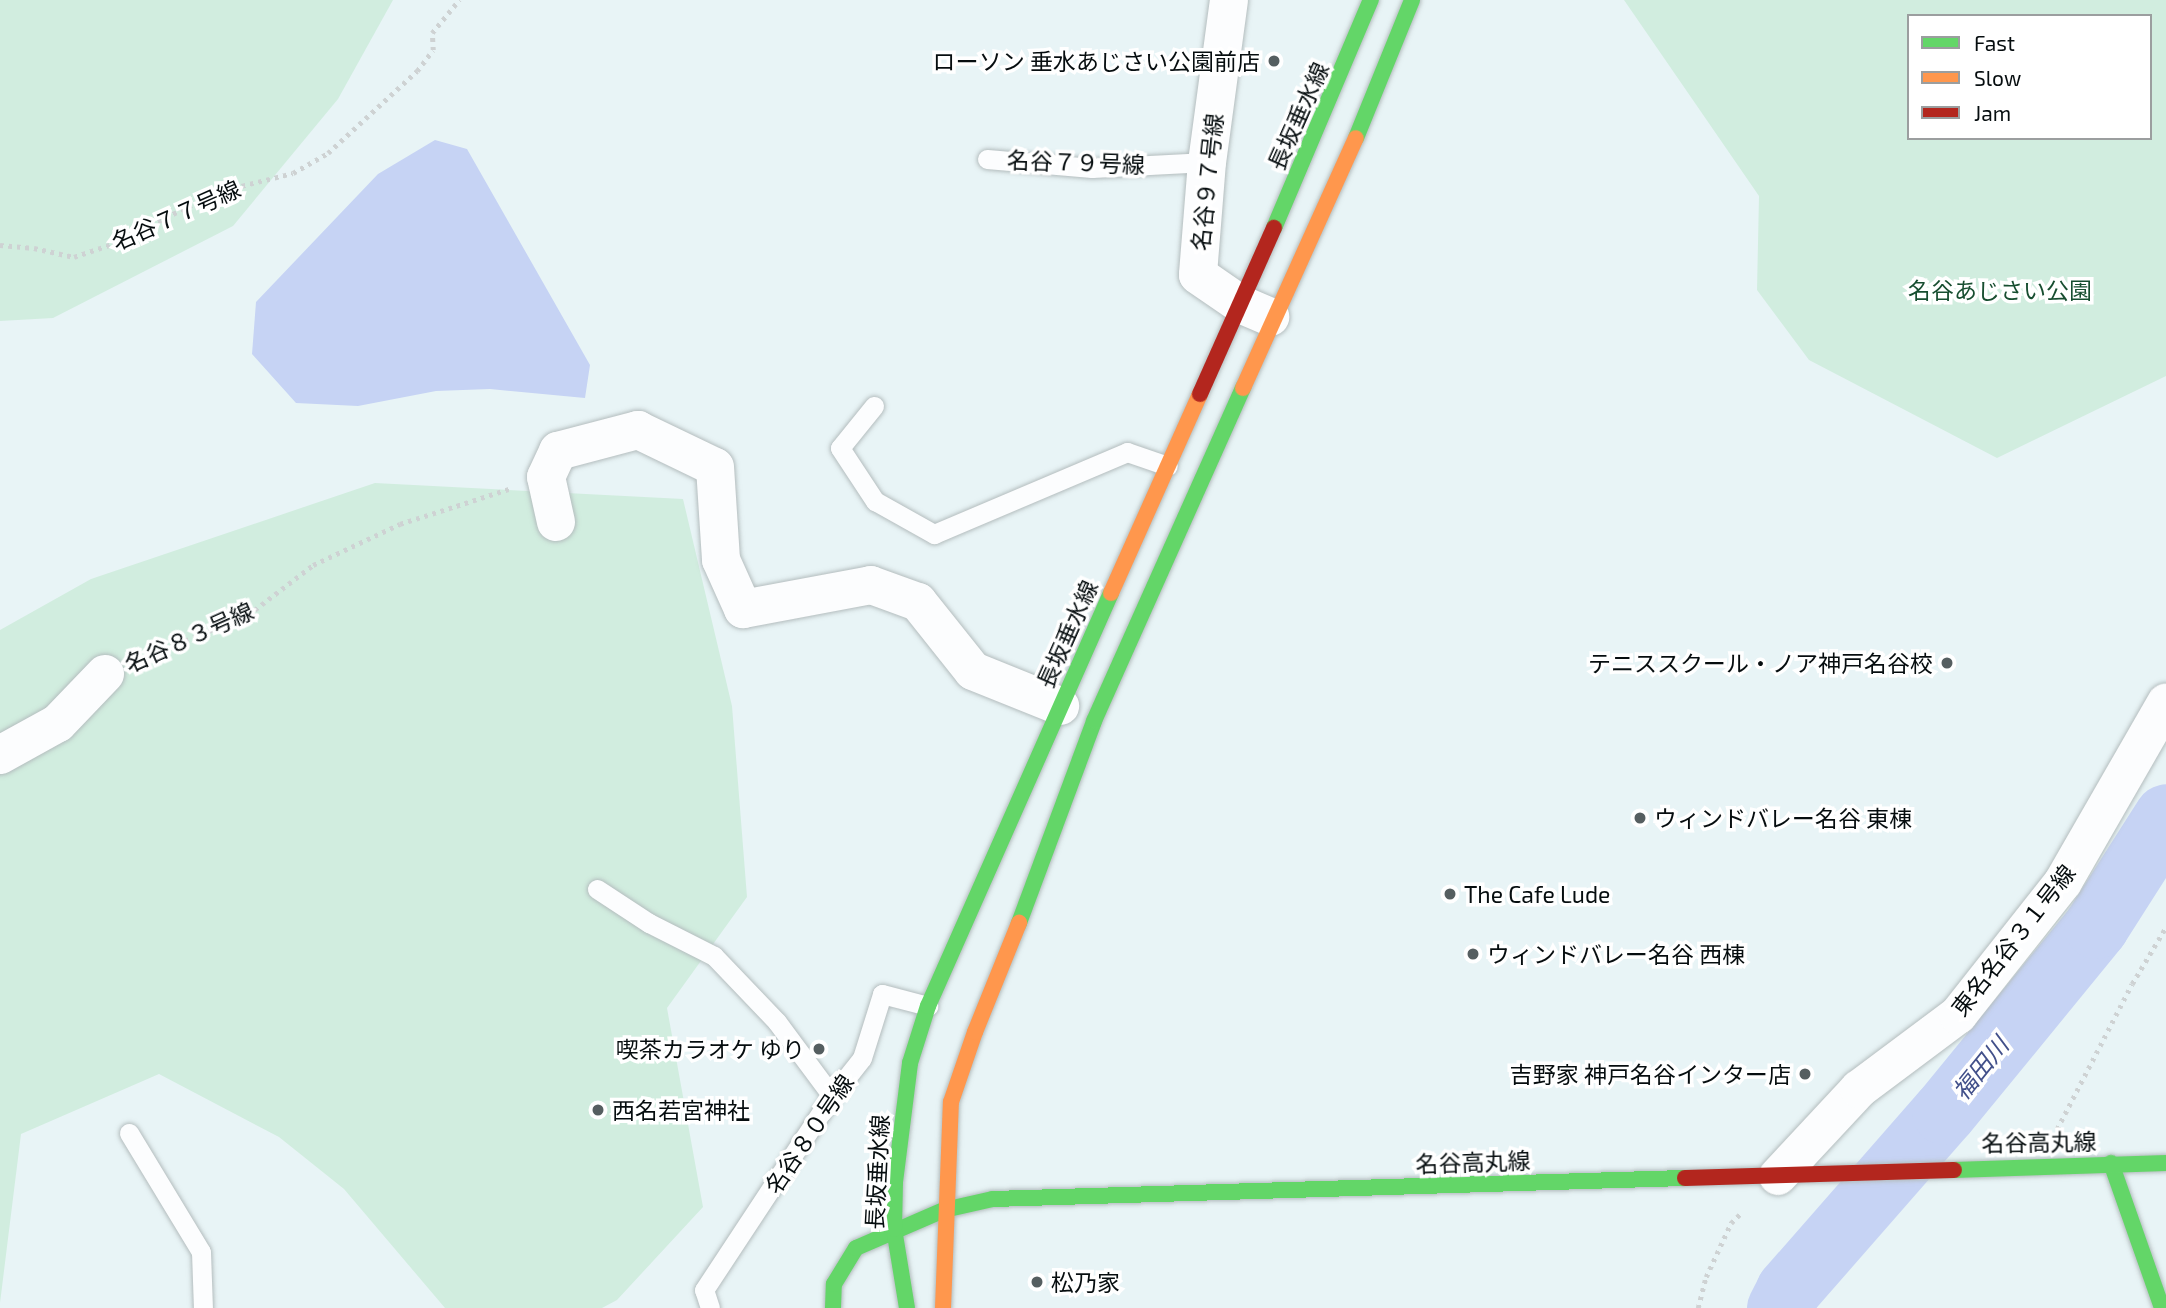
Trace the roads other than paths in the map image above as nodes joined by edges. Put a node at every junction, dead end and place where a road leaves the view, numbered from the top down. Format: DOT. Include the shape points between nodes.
graph roads {
  1 [pos="1229,0"];
  2 [pos="1371,0"];
  3 [pos="1412,0"];
  4 [pos="986,159"];
  5 [pos="1207,162"];
  6 [pos="1240,304"];
  7 [pos="1275,320"];
  8 [pos="874,406"];
  9 [pos="1168,466"];
  10 [pos="555,522"];
  11 [pos="105,674"];
  12 [pos="2166,703"];
  13 [pos="1060,706"];
  14 [pos="0,755"];
  15 [pos="597,889"];
  16 [pos="928,1006"];
  17 [pos="832,1096"];
  18 [pos="129,1133"];
  19 [pos="2111,1163"];
  20 [pos="2166,1163"];
  21 [pos="1778,1176"];
  22 [pos="944,1210"];
  23 [pos="894,1229"];
  24 [pos="203,1308"];
  25 [pos="710,1308"];
  26 [pos="833,1308"];
  27 [pos="907,1308"];
  28 [pos="943,1308"];
  29 [pos="2162,1308"];
  1 -- 5 [label="street, 名谷９７号線"];
  2 -- 6 [label="main road, 長坂垂水線"];
  3 -- 7 [label="main road"];
  4 -- 5 [label="lane, 名谷７９号線" via="1092,167"];
  5 -- 6 [label="street, 名谷９７号線" via="1198,275"];
  6 -- 7 [label="street, 名谷９７号線"];
  6 -- 9 [label="main road, 長坂垂水線"];
  7 -- 22 [label="main road" via="1094,721 975,1032 951,1102"];
  8 -- 9 [label="lane" via="840,448 875,501 934,534 1127,452"];
  9 -- 13 [label="main road, 長坂垂水線"];
  10 -- 13 [label="street" via="547,477 558,451 638,430 715,467 721,560 743,609 871,585 918,602 973,671"];
  11 -- 14 [label="street, 名谷８３号線" via="58,723"];
  12 -- 21 [label="street, 東名名谷３１号線" via="2063,882 1958,1015 1859,1089"];
  13 -- 16 [label="main road, 長坂垂水線"];
  15 -- 17 [label="lane" via="713,956 777,1022"];
  16 -- 17 [label="lane, 名谷８０号線" via="882,994 862,1058"];
  16 -- 23 [label="main road, 長坂垂水線" via="910,1063 903,1106"];
  17 -- 25 [label="lane, 名谷８０号線" via="704,1290"];
  18 -- 24 [label="lane" via="201,1252"];
  19 -- 20 [label="main road, 名谷高丸線"];
  19 -- 21 [label="main road, 名谷高丸線"];
  19 -- 29 [label="main road"];
  21 -- 22 [label="main road, 名谷高丸線" via="1046,1196 993,1199"];
  22 -- 23 [label="main road, 名谷高丸線"];
  22 -- 28 [label="main road"];
  23 -- 26 [label="main road, 名谷高丸線" via="856,1248 834,1284"];
  23 -- 27 [label="main road, 長坂垂水線"];
}
